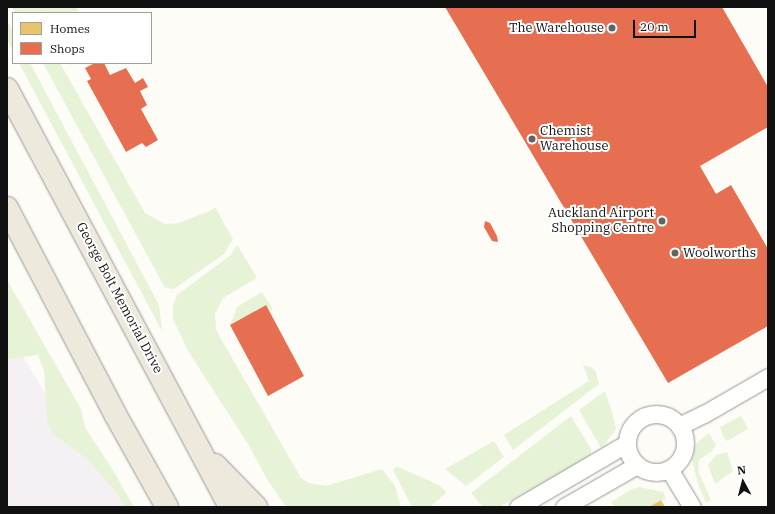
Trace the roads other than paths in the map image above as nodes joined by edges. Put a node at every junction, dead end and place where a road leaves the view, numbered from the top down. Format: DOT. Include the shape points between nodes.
graph roads {
  1 [pos="7,89"];
  2 [pos="7,208"];
  3 [pos="768,377"];
  4 [pos="679,426"];
  5 [pos="626,444"];
  6 [pos="199,448"];
  7 [pos="637,465"];
  8 [pos="669,469"];
  9 [pos="167,507"];
  10 [pos="230,507"];
  11 [pos="256,507"];
  12 [pos="518,507"];
  13 [pos="564,507"];
  14 [pos="692,507"];
  1 -- 6 [label="main road, George Bolt Memorial Drive"];
  2 -- 9 [label="main road"];
  3 -- 4 [label="street"];
  4 -- 5 [label="street" via="663,414 650,414 642,417 630,429"];
  4 -- 8 [label="street" via="685,441 684,450 679,461"];
  5 -- 7 [label="street" via="628,454"];
  5 -- 12 [label="street"];
  6 -- 10 [label="main road, George Bolt Memorial Drive"];
  6 -- 11 [label="main road"];
  7 -- 8 [label="street" via="651,472"];
  7 -- 13 [label="street"];
  8 -- 14 [label="street"];
}
